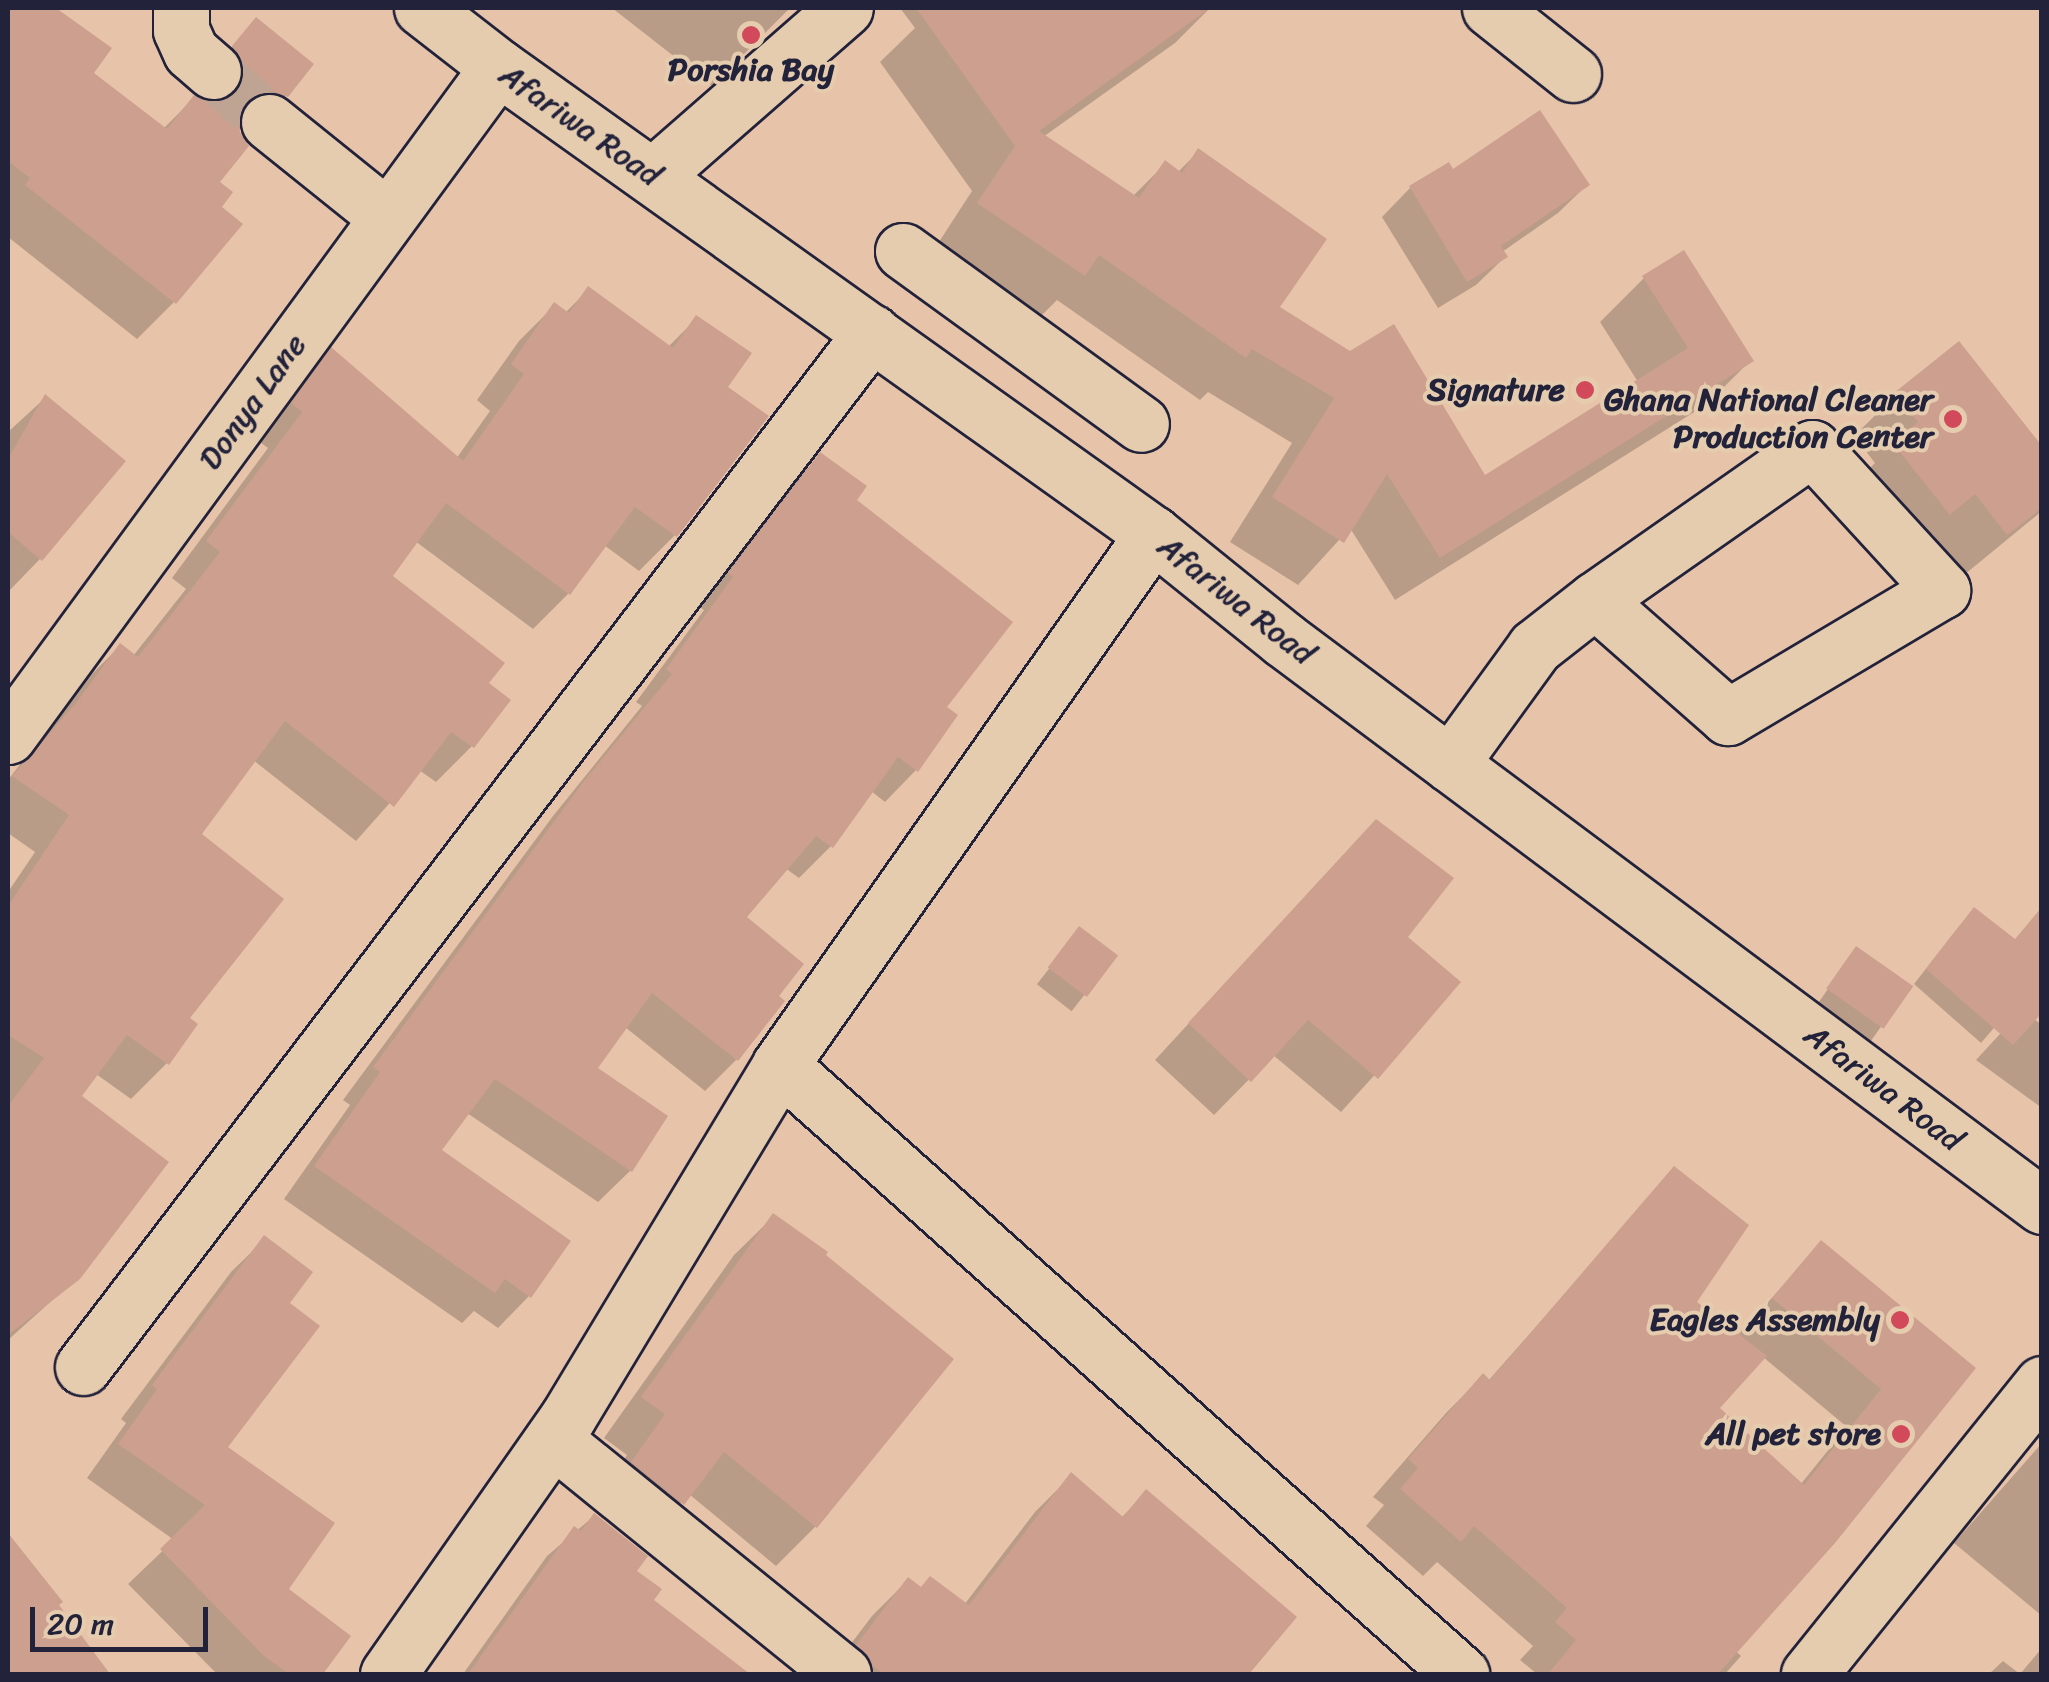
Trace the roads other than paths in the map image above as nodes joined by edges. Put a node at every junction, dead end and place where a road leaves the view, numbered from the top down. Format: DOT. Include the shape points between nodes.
graph roads {
  1 [pos="182,8"];
  2 [pos="422,8"];
  3 [pos="846,8"];
  4 [pos="1490,8"];
  5 [pos="498,67"];
  6 [pos="213,71"];
  7 [pos="1573,74"];
  8 [pos="268,122"];
  9 [pos="653,176"];
  10 [pos="388,217"];
  11 [pos="903,251"];
  12 [pos="972,302"];
  13 [pos="872,332"];
  14 [pos="928,372"];
  15 [pos="1060,466"];
  16 [pos="1153,534"];
  17 [pos="1596,600"];
  18 [pos="8,736"];
  19 [pos="1450,764"];
  20 [pos="780,1065"];
  21 [pos="2042,1206"];
  22 [pos="83,1367"];
  23 [pos="2042,1384"];
  24 [pos="553,1439"];
  25 [pos="388,1674"];
  26 [pos="843,1674"];
  27 [pos="1460,1674"];
  28 [pos="1809,1674"];
  1 -- 6 [label="street" via="191,52"];
  2 -- 5 [label="street, Afariwa Road"];
  3 -- 9 [label="street"];
  4 -- 7 [label="street"];
  5 -- 9 [label="street, Afariwa Road"];
  5 -- 10 [label="street, Donya Lane"];
  8 -- 10 [label="street"];
  9 -- 13 [label="street, Afariwa Road"];
  10 -- 18 [label="street, Donya Lane"];
  11 -- 12 [label="street"];
  12 -- 14 [label="street"];
  12 -- 15 [label="street" via="1123,411"];
  13 -- 14 [label="street, Afariwa Road"];
  13 -- 22 [label="street"];
  14 -- 15 [label="street, Afariwa Road"];
  15 -- 16 [label="street, Afariwa Road"];
  16 -- 19 [label="street, Afariwa Road"];
  16 -- 20 [label="street"];
  17 -- 17 [label="street" via="1728,717 1942,590 1812,448"];
  17 -- 19 [label="street" via="1534,647"];
  19 -- 21 [label="street, Afariwa Road"];
  20 -- 24 [label="street"];
  20 -- 27 [label="street"];
  23 -- 28 [label="street"];
  24 -- 25 [label="street"];
  24 -- 26 [label="street"];
}
